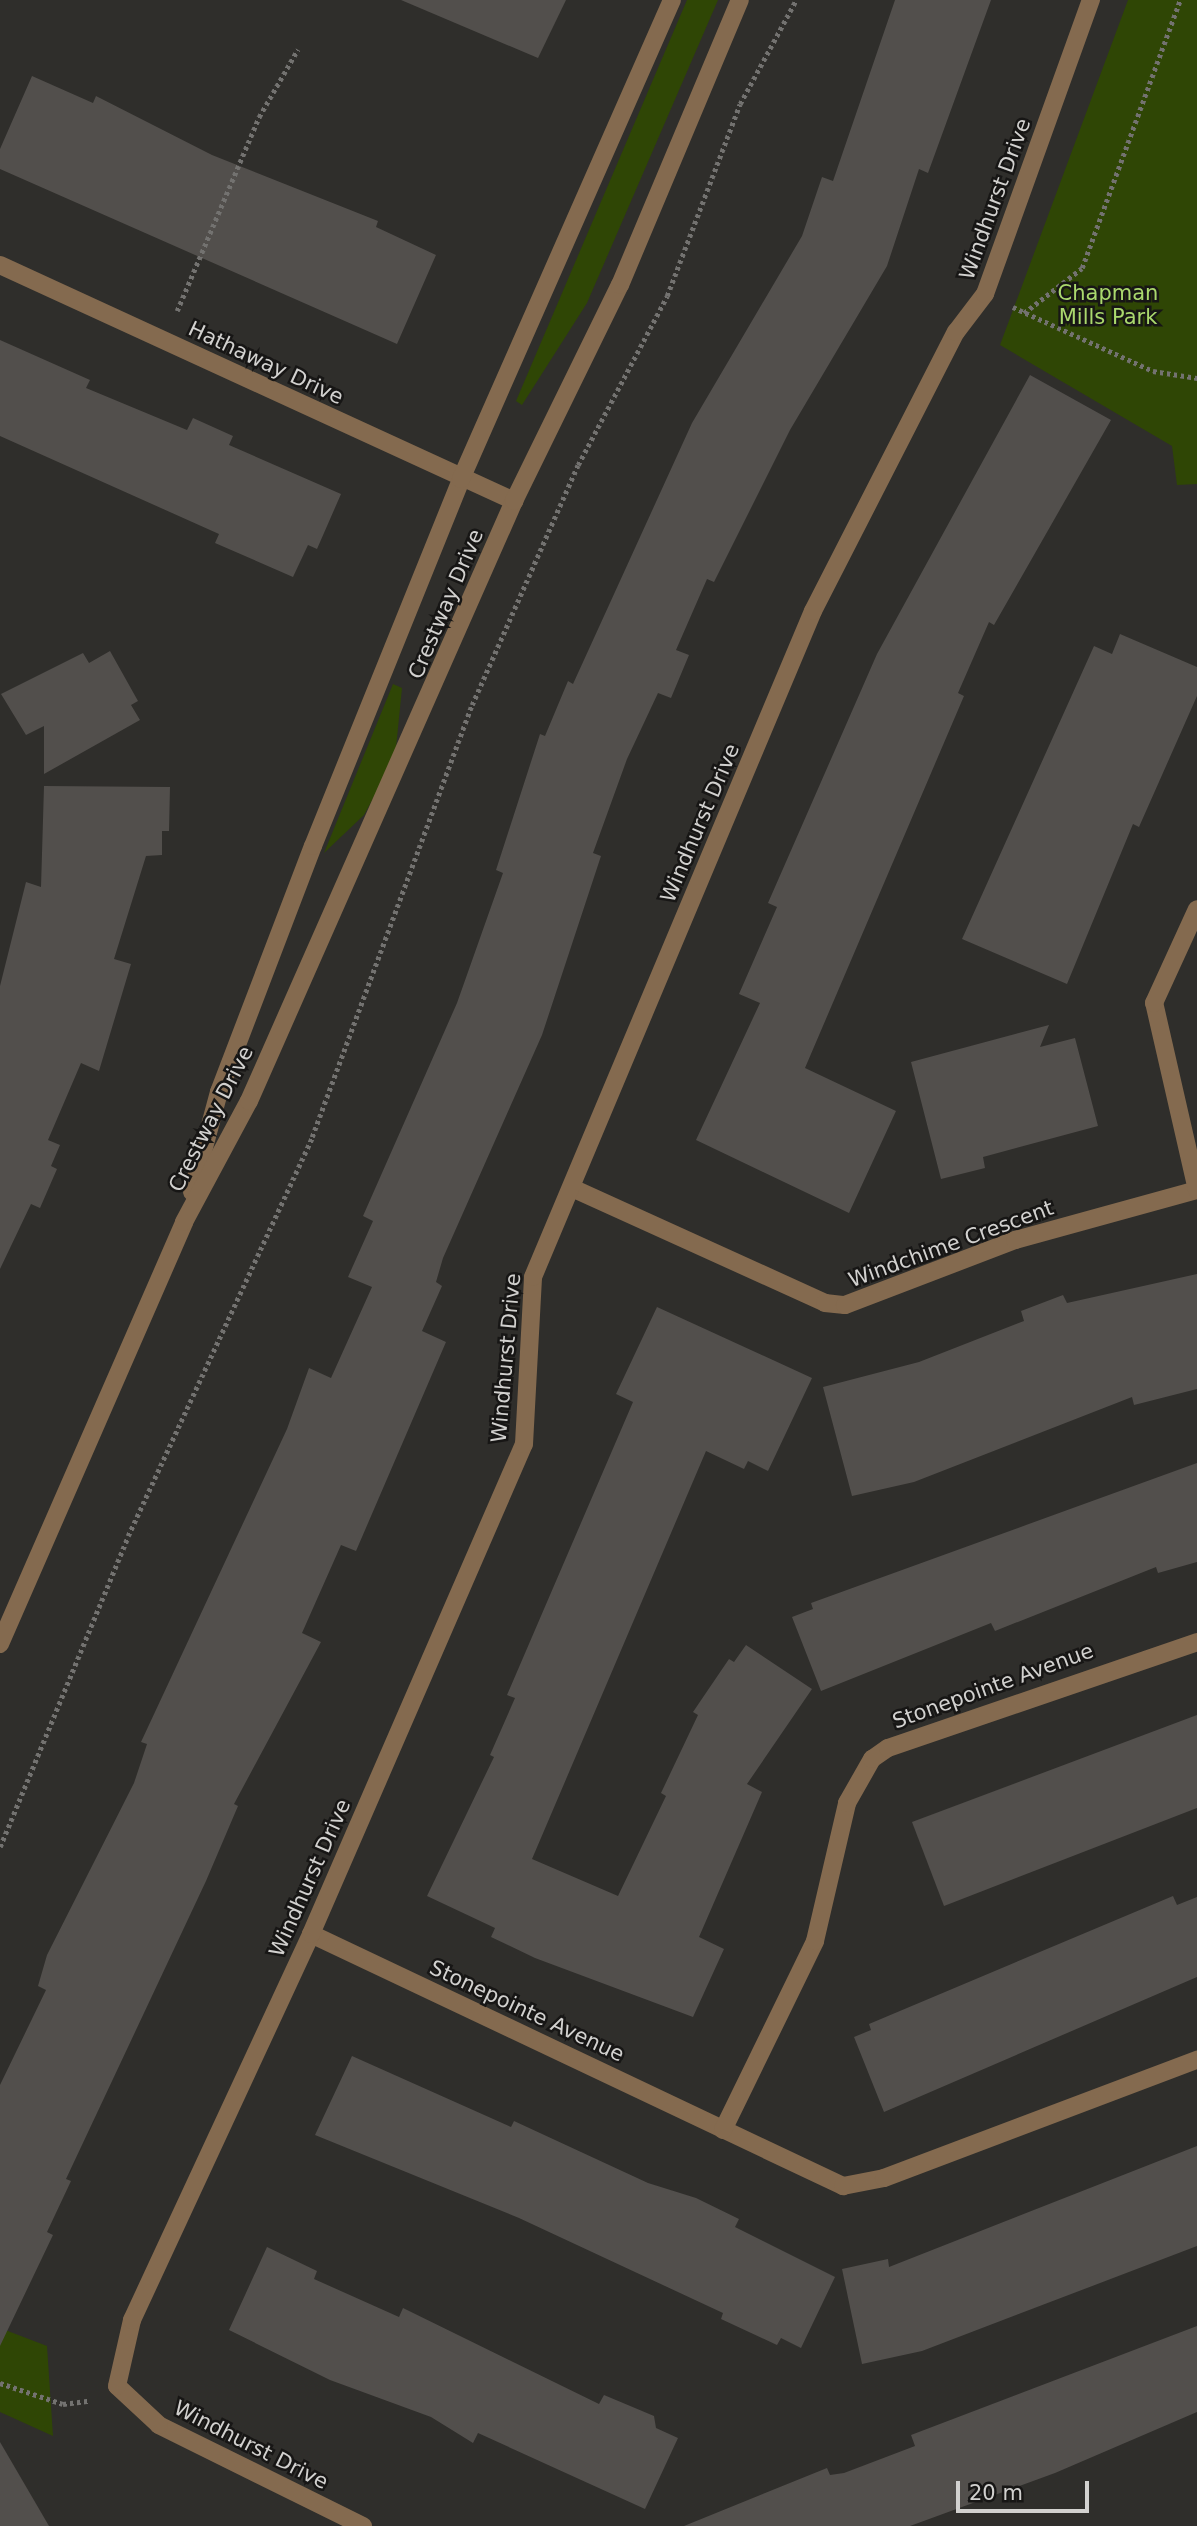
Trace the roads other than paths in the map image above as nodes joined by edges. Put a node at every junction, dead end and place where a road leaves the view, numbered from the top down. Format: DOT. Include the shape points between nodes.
graph roads {
  1 [pos="672,0"];
  2 [pos="740,0"];
  3 [pos="1091,0"];
  4 [pos="0,265"];
  5 [pos="461,479"];
  6 [pos="514,501"];
  7 [pos="1197,909"];
  8 [pos="572,1188"];
  9 [pos="184,1223"];
  10 [pos="1197,1642"];
  11 [pos="0,1644"];
  12 [pos="311,1934"];
  13 [pos="1197,2060"];
  14 [pos="723,2130"];
  15 [pos="363,2526"];
  1 -- 5 [label="street, Crestway Drive"];
  2 -- 6 [label="street, Crestway Drive" via="620,285"];
  3 -- 8 [label="street, Windhurst Drive" via="985,294 956,332 813,611"];
  4 -- 5 [label="street, Hathaway Drive"];
  5 -- 6 [label="street, Hathaway Drive"];
  5 -- 9 [label="street, Crestway Drive" via="219,1092"];
  6 -- 9 [label="street, Crestway Drive" via="249,1101"];
  7 -- 8 [label="street, Windchime Crescent" via="1154,1003 1197,1190 1015,1240 845,1305 825,1303"];
  8 -- 12 [label="street, Windhurst Drive" via="533,1277 524,1444"];
  9 -- 11 [label="street, Crestway Drive"];
  10 -- 14 [label="street, Stonepointe Avenue" via="914,1738 872,1759 846,1803 815,1941"];
  12 -- 14 [label="street, Stonepointe Avenue"];
  12 -- 15 [label="street, Windhurst Drive" via="132,2320 117,2386 159,2425"];
  13 -- 14 [label="street, Stonepointe Avenue" via="856,2188"];
}
